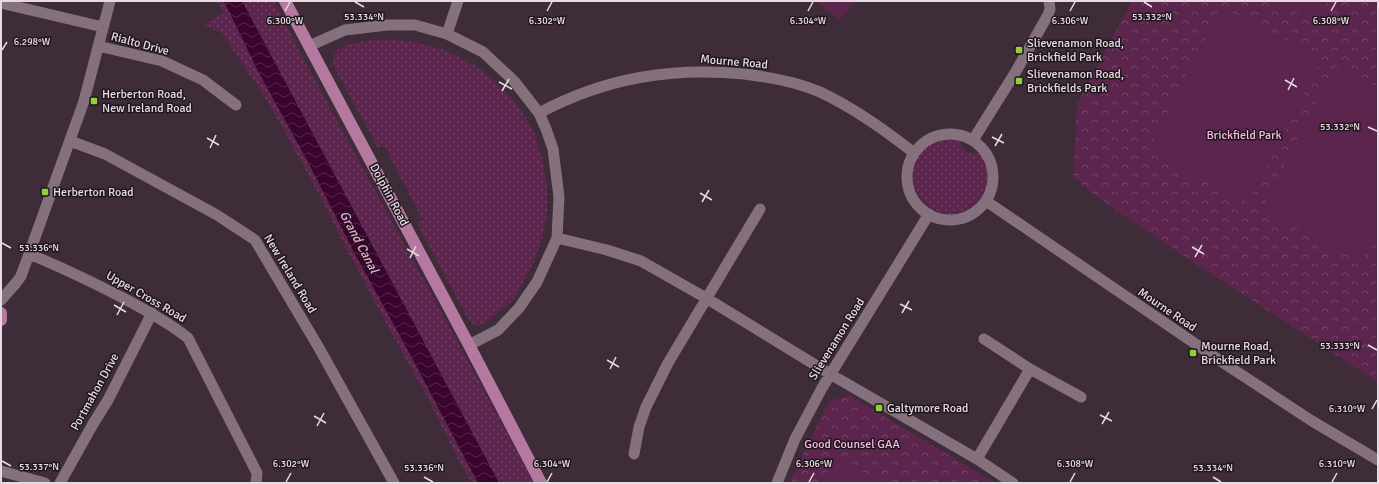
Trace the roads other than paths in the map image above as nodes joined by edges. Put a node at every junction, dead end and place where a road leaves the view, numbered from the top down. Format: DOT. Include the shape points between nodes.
graph roads {
  1 [pos="110,1"];
  2 [pos="285,1"];
  3 [pos="458,1"];
  4 [pos="1049,1"];
  5 [pos="1,5"];
  6 [pos="103,28"];
  7 [pos="447,34"];
  8 [pos="98,46"];
  9 [pos="309,46"];
  10 [pos="236,105"];
  11 [pos="539,114"];
  12 [pos="973,140"];
  13 [pos="70,141"];
  14 [pos="914,153"];
  15 [pos="986,201"];
  16 [pos="760,209"];
  17 [pos="929,214"];
  18 [pos="557,238"];
  19 [pos="29,254"];
  20 [pos="706,298"];
  21 [pos="1,300"];
  22 [pos="1,312"];
  23 [pos="152,313"];
  24 [pos="1,320"];
  25 [pos="984,339"];
  26 [pos="469,345"];
  27 [pos="1030,369"];
  28 [pos="830,374"];
  29 [pos="1081,397"];
  30 [pos="634,454"];
  31 [pos="977,459"];
  32 [pos="1378,460"];
  33 [pos="1,470"];
  34 [pos="45,483"];
  35 [pos="60,483"];
  36 [pos="256,483"];
  37 [pos="394,483"];
  38 [pos="541,483"];
  39 [pos="777,483"];
  40 [pos="1013,483"];
  1 -- 6 [label="street"];
  2 -- 9 [label="main road, Dolphin Road"];
  3 -- 7 [label="street"];
  4 -- 12 [label="street" via="1048,15"];
  5 -- 6 [label="street"];
  6 -- 8 [label="street"];
  7 -- 9 [label="street" via="416,25 387,25 345,30"];
  7 -- 11 [label="street" via="483,52 514,82"];
  8 -- 10 [label="street, Rialto Drive" via="162,61 203,80"];
  8 -- 13 [label="street" via="84,101"];
  9 -- 26 [label="main road, Dolphin Road"];
  11 -- 14 [label="street, Mourne Road" via="560,102 587,92 646,76 705,71 762,76 819,92 885,130"];
  11 -- 18 [label="street" via="553,148 559,197"];
  12 -- 14 [label="street" via="965,136 946,134 928,140"];
  12 -- 15 [label="street" via="987,154 993,173 992,188"];
  13 -- 19 [label="street"];
  13 -- 37 [label="street, New Ireland Road" via="105,154 217,215 255,240"];
  14 -- 17 [label="street" via="908,172 909,186 914,200"];
  15 -- 17 [label="street" via="964,218 946,220"];
  15 -- 32 [label="street, Mourne Road" via="1222,362 1312,421"];
  16 -- 20 [label="street"];
  17 -- 28 [label="street, Slievenamon Road"];
  18 -- 20 [label="street" via="641,261"];
  18 -- 26 [label="street" via="537,282 519,308 498,330"];
  19 -- 21 [label="street" via="21,276"];
  19 -- 23 [label="street, Upper Cross Road" via="92,282"];
  20 -- 28 [label="street"];
  20 -- 30 [label="street" via="668,363 646,408"];
  22 -- 24 [label="main road"];
  23 -- 35 [label="street, Portmahon Drive" via="108,400"];
  23 -- 36 [label="street, Upper Cross Road" via="188,338 257,473"];
  25 -- 27 [label="street"];
  26 -- 38 [label="main road, Dolphin Road"];
  27 -- 29 [label="street"];
  27 -- 31 [label="street"];
  28 -- 31 [label="street"];
  28 -- 39 [label="street, Slievenamon Road" via="795,439"];
  31 -- 40 [label="street"];
  33 -- 34 [label="street"];
}
